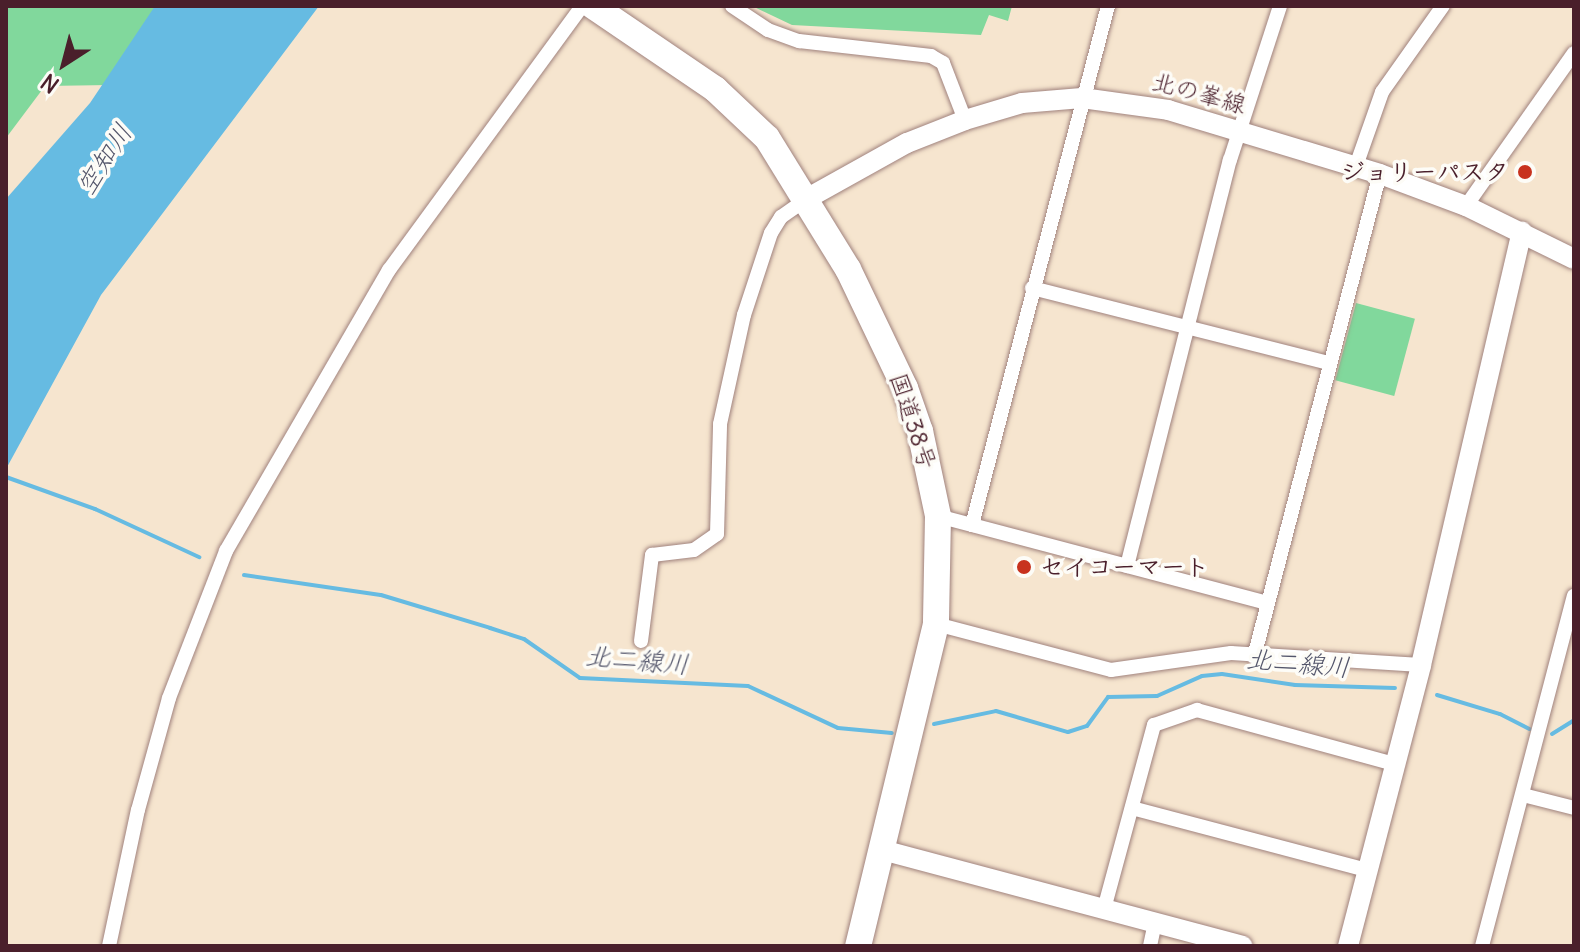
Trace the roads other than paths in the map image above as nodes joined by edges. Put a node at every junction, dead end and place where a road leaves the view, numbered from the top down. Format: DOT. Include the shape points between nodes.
graph roads {
  1 [pos="582,6"];
  2 [pos="593,6"];
  3 [pos="732,6"];
  4 [pos="1108,6"];
  5 [pos="1280,6"];
  6 [pos="1443,6"];
  7 [pos="1574,53"];
  8 [pos="1082,98"];
  9 [pos="965,120"];
  10 [pos="1240,130"];
  11 [pos="1356,166"];
  12 [pos="1380,174"];
  13 [pos="808,198"];
  14 [pos="1466,206"];
  15 [pos="1522,232"];
  16 [pos="1574,259"];
  17 [pos="1032,288"];
  18 [pos="1187,327"];
  19 [pos="1329,363"];
  20 [pos="938,516"];
  21 [pos="972,525"];
  22 [pos="1127,566"];
  23 [pos="1267,603"];
  24 [pos="1573,606"];
  25 [pos="936,624"];
  26 [pos="641,641"];
  27 [pos="1254,657"];
  28 [pos="1421,665"];
  29 [pos="1395,764"];
  30 [pos="1523,795"];
  31 [pos="1132,808"];
  32 [pos="1574,808"];
  33 [pos="882,850"];
  34 [pos="1367,870"];
  35 [pos="1104,909"];
  36 [pos="1155,923"];
  37 [pos="109,946"];
  38 [pos="858,946"];
  39 [pos="1150,946"];
  40 [pos="1242,946"];
  41 [pos="1348,946"];
  42 [pos="1482,946"];
  1 -- 37 [label="street" via="389,270 226,551 172,686"];
  2 -- 13 [label="highway, 国道38号" via="741,110"];
  3 -- 9 [label="street" via="768,30 799,41 931,56 943,63"];
  4 -- 8 [label="street"];
  5 -- 10 [label="street"];
  6 -- 11 [label="street" via="1382,92"];
  7 -- 14 [label="street"];
  8 -- 9 [label="street, 北の峯線" via="1022,103"];
  8 -- 10 [label="street, 北の峯線" via="1144,105"];
  8 -- 17 [label="street"];
  9 -- 13 [label="street, 北の峯線" via="907,143"];
  10 -- 11 [label="street, 北の峯線"];
  10 -- 18 [label="street"];
  11 -- 12 [label="street, 北の峯線"];
  12 -- 14 [label="street, 北の峯線"];
  12 -- 19 [label="street"];
  13 -- 20 [label="highway, 国道38号" via="905,388"];
  13 -- 26 [label="street" via="781,217 771,233 744,315 720,424 717,534 694,550 652,555"];
  14 -- 15 [label="street, 北の峯線"];
  15 -- 16 [label="street, 北の峯線"];
  15 -- 28 [label="street"];
  17 -- 18 [label="street"];
  17 -- 21 [label="street"];
  18 -- 19 [label="street"];
  18 -- 22 [label="street"];
  19 -- 23 [label="street"];
  20 -- 21 [label="street"];
  20 -- 25 [label="highway, 国道38号"];
  21 -- 22 [label="street"];
  22 -- 23 [label="street"];
  23 -- 27 [label="street"];
  24 -- 30 [label="street"];
  25 -- 27 [label="street" via="1111,670 1203,656"];
  25 -- 33 [label="highway, 国道38号"];
  27 -- 28 [label="street"];
  28 -- 29 [label="street"];
  29 -- 31 [label="street" via="1197,710 1154,725"];
  29 -- 34 [label="street"];
  30 -- 32 [label="street"];
  30 -- 42 [label="street"];
  31 -- 34 [label="street"];
  31 -- 35 [label="street"];
  33 -- 35 [label="street"];
  33 -- 38 [label="highway, 国道38号"];
  34 -- 41 [label="street"];
  35 -- 36 [label="street"];
  36 -- 39 [label="street"];
  36 -- 40 [label="street"];
}
